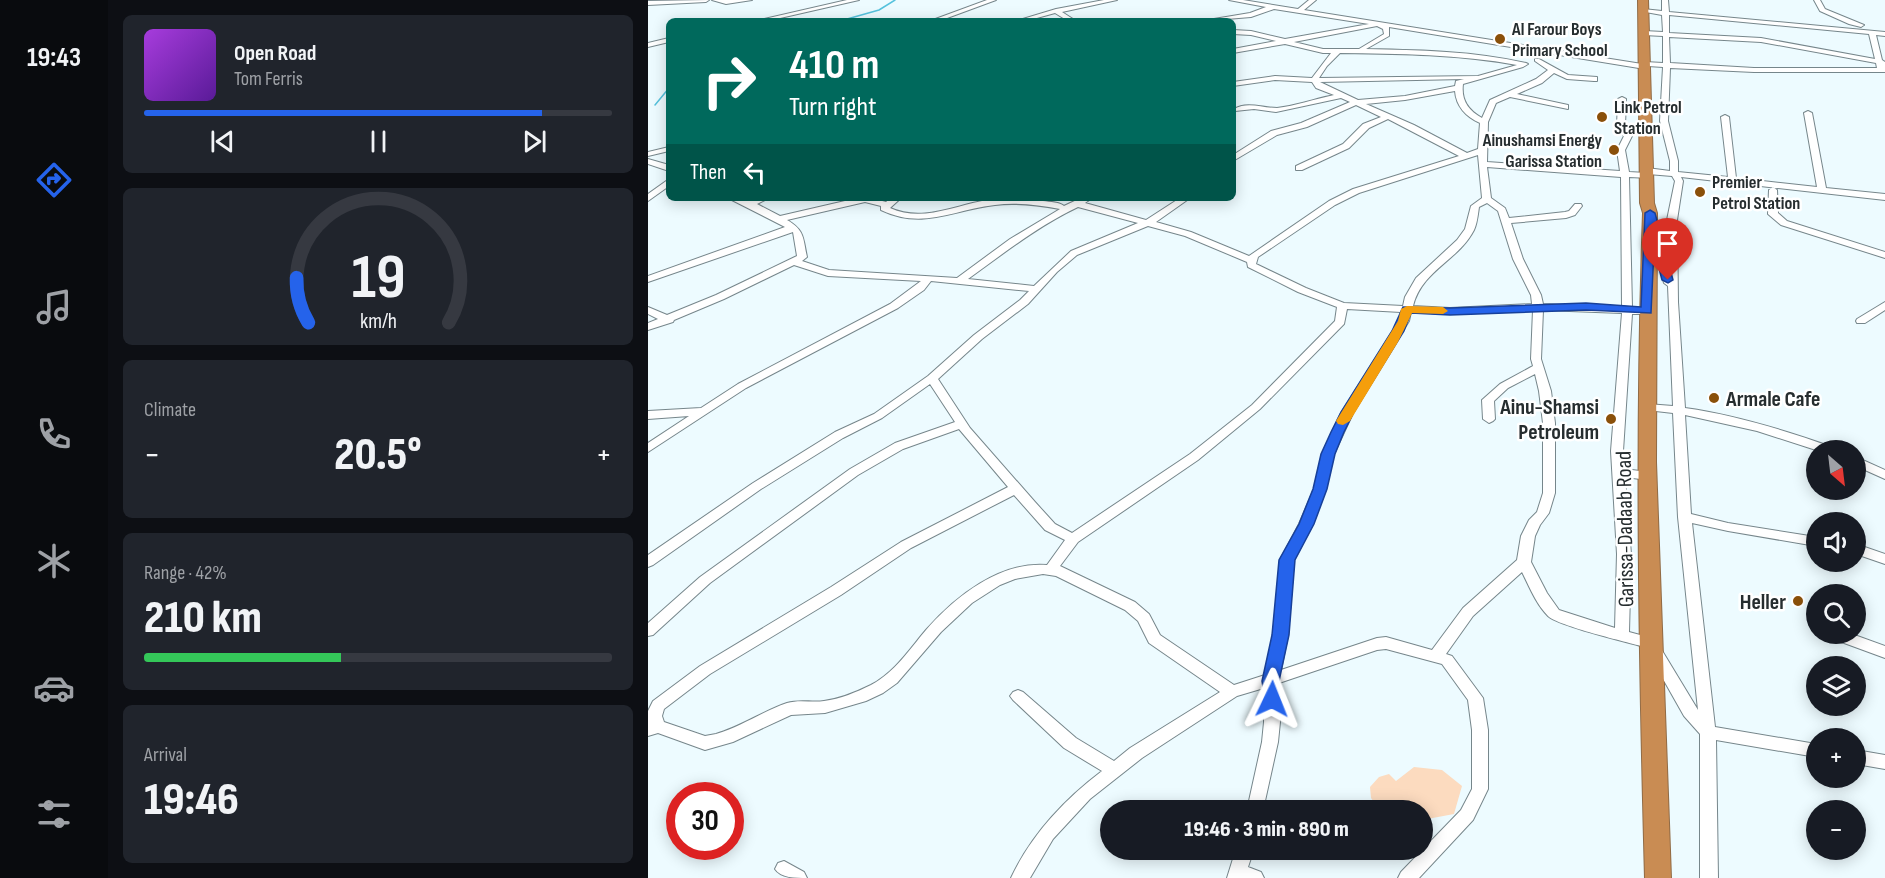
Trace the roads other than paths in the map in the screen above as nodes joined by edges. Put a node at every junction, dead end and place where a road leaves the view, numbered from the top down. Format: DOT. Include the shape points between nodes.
graph roads {
  1 [pos="706,0"];
  2 [pos="715,0"];
  3 [pos="749,0"];
  4 [pos="856,0"];
  5 [pos="993,0"];
  6 [pos="1114,0"];
  7 [pos="1232,0"];
  8 [pos="1313,0"];
  9 [pos="1817,0"];
  10 [pos="648,3"];
  11 [pos="1643,6"];
  12 [pos="1665,6"];
  13 [pos="1274,7"];
  14 [pos="1056,11"];
  15 [pos="1299,11"];
  16 [pos="772,18"];
  17 [pos="942,18"];
  18 [pos="1030,18"];
  19 [pos="1068,18"];
  20 [pos="1228,18"];
  21 [pos="1381,24"];
  22 [pos="1880,28"];
  23 [pos="1236,32"];
  24 [pos="1644,33"];
  25 [pos="1872,33"];
  26 [pos="1665,34"];
  27 [pos="1885,34"];
  28 [pos="666,41"];
  29 [pos="1288,41"];
  30 [pos="648,45"];
  31 [pos="1236,50"];
  32 [pos="1361,50"];
  33 [pos="1337,52"];
  34 [pos="1554,52"];
  35 [pos="1537,60"];
  36 [pos="1524,64"];
  37 [pos="1645,65"];
  38 [pos="1667,65"];
  39 [pos="1882,67"];
  40 [pos="1553,70"];
  41 [pos="1475,77"];
  42 [pos="1594,79"];
  43 [pos="1314,80"];
  44 [pos="1236,86"];
  45 [pos="1458,88"];
  46 [pos="1508,94"];
  47 [pos="1341,96"];
  48 [pos="1622,99"];
  49 [pos="1355,103"];
  50 [pos="1565,107"];
  51 [pos="1238,109"];
  52 [pos="1808,113"];
  53 [pos="1387,117"];
  54 [pos="1725,117"];
  55 [pos="1484,122"];
  56 [pos="1236,148"];
  57 [pos="666,150"];
  58 [pos="1245,150"];
  59 [pos="1482,151"];
  60 [pos="648,154"];
  61 [pos="1464,155"];
  62 [pos="1236,157"];
  63 [pos="648,161"];
  64 [pos="1482,164"];
  65 [pos="666,167"];
  66 [pos="1299,168"];
  67 [pos="1647,173"];
  68 [pos="1625,174"];
  69 [pos="1676,177"];
  70 [pos="1732,179"];
  71 [pos="666,184"];
  72 [pos="1773,190"];
  73 [pos="1822,190"];
  74 [pos="1885,197"];
  75 [pos="648,198"];
  76 [pos="1487,198"];
  77 [pos="739,201"];
  78 [pos="758,201"];
  79 [pos="856,201"];
  80 [pos="872,201"];
  81 [pos="893,201"];
  82 [pos="1083,201"];
  83 [pos="1182,201"];
  84 [pos="1885,202"];
  85 [pos="1060,204"];
  86 [pos="1078,204"];
  87 [pos="748,205"];
  88 [pos="887,205"];
  89 [pos="1578,206"];
  90 [pos="1650,213"];
  91 [pos="781,219"];
  92 [pos="1507,221"];
  93 [pos="1147,223"];
  94 [pos="793,227"];
  95 [pos="1885,255"];
  96 [pos="1251,260"];
  97 [pos="796,262"];
  98 [pos="929,278"];
  99 [pos="648,279"];
  100 [pos="958,282"];
  101 [pos="1038,290"];
  102 [pos="1673,302"];
  103 [pos="1885,305"];
  104 [pos="1342,306"];
  105 [pos="1538,307"];
  106 [pos="1407,309"];
  107 [pos="1627,309"];
  108 [pos="648,310"];
  109 [pos="1647,311"];
  110 [pos="669,320"];
  111 [pos="1861,321"];
  112 [pos="648,327"];
  113 [pos="1538,368"];
  114 [pos="932,378"];
  115 [pos="1647,407"];
  116 [pos="1680,410"];
  117 [pos="705,411"];
  118 [pos="648,415"];
  119 [pos="1489,419"];
  120 [pos="961,424"];
  121 [pos="1806,442"];
  122 [pos="648,448"];
  123 [pos="1866,466"];
  124 [pos="1619,472"];
  125 [pos="1885,475"];
  126 [pos="1648,476"];
  127 [pos="1017,488"];
  128 [pos="1685,517"];
  129 [pos="1073,539"];
  130 [pos="1806,539"];
  131 [pos="1866,552"];
  132 [pos="1885,558"];
  133 [pos="648,562"];
  134 [pos="1524,562"];
  135 [pos="1051,569"];
  136 [pos="648,630"];
  137 [pos="1622,636"];
  138 [pos="1650,643"];
  139 [pos="1863,644"];
  140 [pos="1885,652"];
  141 [pos="1436,656"];
  142 [pos="1271,681"];
  143 [pos="1232,692"];
  144 [pos="1018,696"];
  145 [pos="652,728"];
  146 [pos="1708,732"];
  147 [pos="1806,748"];
  148 [pos="1866,759"];
  149 [pos="1885,762"];
  150 [pos="1113,769"];
  151 [pos="1257,800"];
  152 [pos="1237,874"];
  153 [pos="1414,876"];
  154 [pos="1020,878"];
  155 [pos="1255,878"];
  156 [pos="1658,878"];
  157 [pos="1709,878"];
  1 -- 10 [label="street"];
  2 -- 3 [label="street"];
  4 -- 16 [label="street"];
  5 -- 17 [label="street"];
  6 -- 14 [label="street"];
  7 -- 13 [label="street"];
  8 -- 15 [label="street"];
  9 -- 22 [label="street" via="1822,10 1841,15 1850,24"];
  11 -- 12 [label="street"];
  11 -- 24 [label="highway, Garissa-Dadaab Road"];
  12 -- 25 [label="street" via="1746,22"];
  12 -- 26 [label="street"];
  13 -- 15 [label="street"];
  13 -- 20 [label="street"];
  14 -- 18 [label="street"];
  14 -- 19 [label="street"];
  15 -- 21 [label="street"];
  21 -- 29 [label="street"];
  21 -- 32 [label="street" via="1387,35"];
  21 -- 34 [label="street"];
  23 -- 29 [label="street"];
  24 -- 26 [label="street"];
  24 -- 37 [label="highway, Garissa-Dadaab Road"];
  25 -- 27 [label="street"];
  25 -- 39 [label="street"];
  26 -- 38 [label="street"];
  26 -- 39 [label="street" via="1773,42"];
  28 -- 30 [label="street"];
  29 -- 31 [label="street"];
  29 -- 33 [label="street"];
  32 -- 33 [label="street"];
  32 -- 36 [label="street" via="1467,56"];
  33 -- 43 [label="street"];
  34 -- 35 [label="street"];
  34 -- 37 [label="street"];
  35 -- 36 [label="street"];
  35 -- 40 [label="street"];
  36 -- 41 [label="street"];
  37 -- 38 [label="street"];
  37 -- 67 [label="highway, Garissa-Dadaab Road"];
  38 -- 39 [label="street" via="1764,70"];
  38 -- 69 [label="street" via="1664,121"];
  40 -- 42 [label="street" via="1567,77"];
  40 -- 46 [label="street" via="1539,81"];
  41 -- 43 [label="street"];
  41 -- 45 [label="street" via="1459,83"];
  43 -- 44 [label="street" via="1275,78"];
  43 -- 47 [label="street"];
  45 -- 49 [label="street"];
  45 -- 55 [label="street" via="1469,116"];
  46 -- 50 [label="street"];
  46 -- 55 [label="street" via="1493,102"];
  47 -- 49 [label="street"];
  47 -- 51 [label="street" via="1276,110"];
  48 -- 68 [label="street" via="1622,126 1628,136 1619,155"];
  49 -- 53 [label="street"];
  49 -- 58 [label="street" via="1274,133"];
  52 -- 73 [label="street"];
  53 -- 61 [label="street"];
  53 -- 66 [label="street" via="1366,126 1346,146"];
  54 -- 70 [label="street"];
  55 -- 59 [label="street"];
  56 -- 58 [label="street"];
  57 -- 60 [label="street"];
  58 -- 62 [label="street"];
  59 -- 61 [label="street"];
  59 -- 64 [label="street"];
  61 -- 96 [label="street" via="1371,185 1332,203"];
  63 -- 65 [label="street"];
  64 -- 68 [label="street"];
  64 -- 76 [label="street"];
  67 -- 68 [label="street"];
  67 -- 69 [label="street"];
  67 -- 90 [label="highway, Garissa-Dadaab Road"];
  68 -- 107 [label="street"];
  69 -- 70 [label="street"];
  69 -- 72 [label="street"];
  69 -- 102 [label="street"];
  70 -- 73 [label="street"];
  71 -- 75 [label="street"];
  72 -- 84 [label="street"];
  72 -- 95 [label="street" via="1773,214 1784,223"];
  73 -- 74 [label="street"];
  76 -- 92 [label="street" via="1502,210"];
  76 -- 106 [label="street" via="1475,206 1470,229 1460,242 1419,280"];
  77 -- 87 [label="street"];
  78 -- 87 [label="street"];
  79 -- 91 [label="street"];
  80 -- 88 [label="street"];
  81 -- 88 [label="street"];
  82 -- 86 [label="street"];
  83 -- 93 [label="street"];
  85 -- 86 [label="street"];
  85 -- 88 [label="street" via="994,202 913,217 889,211 884,207"];
  85 -- 100 [label="street"];
  86 -- 93 [label="street"];
  87 -- 91 [label="street"];
  89 -- 92 [label="street" via="1566,215"];
  90 -- 102 [label="street"];
  90 -- 109 [label="highway, Garissa-Dadaab Road"];
  91 -- 94 [label="street"];
  92 -- 105 [label="street"];
  93 -- 96 [label="street" via="1188,234"];
  93 -- 101 [label="street" via="1074,254"];
  94 -- 97 [label="street" via="802,257"];
  94 -- 99 [label="street"];
  96 -- 104 [label="street" via="1259,271"];
  97 -- 98 [label="street" via="828,273"];
  97 -- 110 [label="street"];
  98 -- 100 [label="street"];
  98 -- 117 [label="street" via="894,306 742,386"];
  100 -- 101 [label="street"];
  101 -- 114 [label="street"];
  102 -- 116 [label="street"];
  103 -- 111 [label="street"];
  104 -- 106 [label="street"];
  104 -- 129 [label="street" via="1340,322 1256,407 1194,457"];
  105 -- 106 [label="street" via="1482,311"];
  105 -- 107 [label="street"];
  105 -- 113 [label="street"];
  106 -- 142 [label="street" via="1400,328 1347,412 1328,454 1306,524 1287,560 1281,635"];
  107 -- 109 [label="street"];
  107 -- 124 [label="street" via="1617,451"];
  108 -- 110 [label="street"];
  109 -- 115 [label="highway, Garissa-Dadaab Road"];
  110 -- 112 [label="street"];
  113 -- 119 [label="street" via="1504,386 1488,400"];
  113 -- 134 [label="street" via="1549,423 1549,493 1543,513 1528,536"];
  114 -- 120 [label="street"];
  114 -- 133 [label="street" via="878,416 839,435 757,486"];
  115 -- 116 [label="street"];
  115 -- 126 [label="highway, Garissa-Dadaab Road"];
  116 -- 121 [label="street" via="1774,430"];
  116 -- 128 [label="street"];
  117 -- 118 [label="street"];
  117 -- 122 [label="street"];
  120 -- 127 [label="street"];
  120 -- 136 [label="street" via="899,446 854,472 705,580"];
  123 -- 125 [label="street"];
  124 -- 126 [label="street"];
  124 -- 137 [label="street" via="1624,554"];
  126 -- 138 [label="highway, Garissa-Dadaab Road"];
  127 -- 129 [label="street" via="1050,527"];
  127 -- 145 [label="street" via="906,545 705,670 658,705"];
  128 -- 130 [label="street"];
  128 -- 146 [label="street"];
  129 -- 135 [label="street"];
  131 -- 132 [label="street"];
  134 -- 137 [label="street" via="1554,614"];
  134 -- 141 [label="street" via="1468,612"];
  135 -- 143 [label="street" via="1130,606 1144,618 1154,639"];
  135 -- 145 [label="street" via="1006,576 988,585 943,620 892,680 855,697 824,707 790,708 705,744"];
  137 -- 138 [label="street"];
  138 -- 146 [label="street" via="1690,712"];
  138 -- 156 [label="highway, Garissa-Dadaab Road"];
  139 -- 140 [label="street"];
  141 -- 142 [label="street" via="1377,644"];
  141 -- 153 [label="street" via="1447,660 1475,698 1480,730 1480,789 1467,815"];
  142 -- 143 [label="street"];
  142 -- 151 [label="street" via="1270,742"];
  143 -- 150 [label="street"];
  144 -- 150 [label="street" via="1070,743"];
  146 -- 147 [label="street"];
  146 -- 157 [label="street"];
  148 -- 149 [label="street"];
  150 -- 154 [label="street" via="1047,834"];
  152 -- 155 [label="street"];
}
